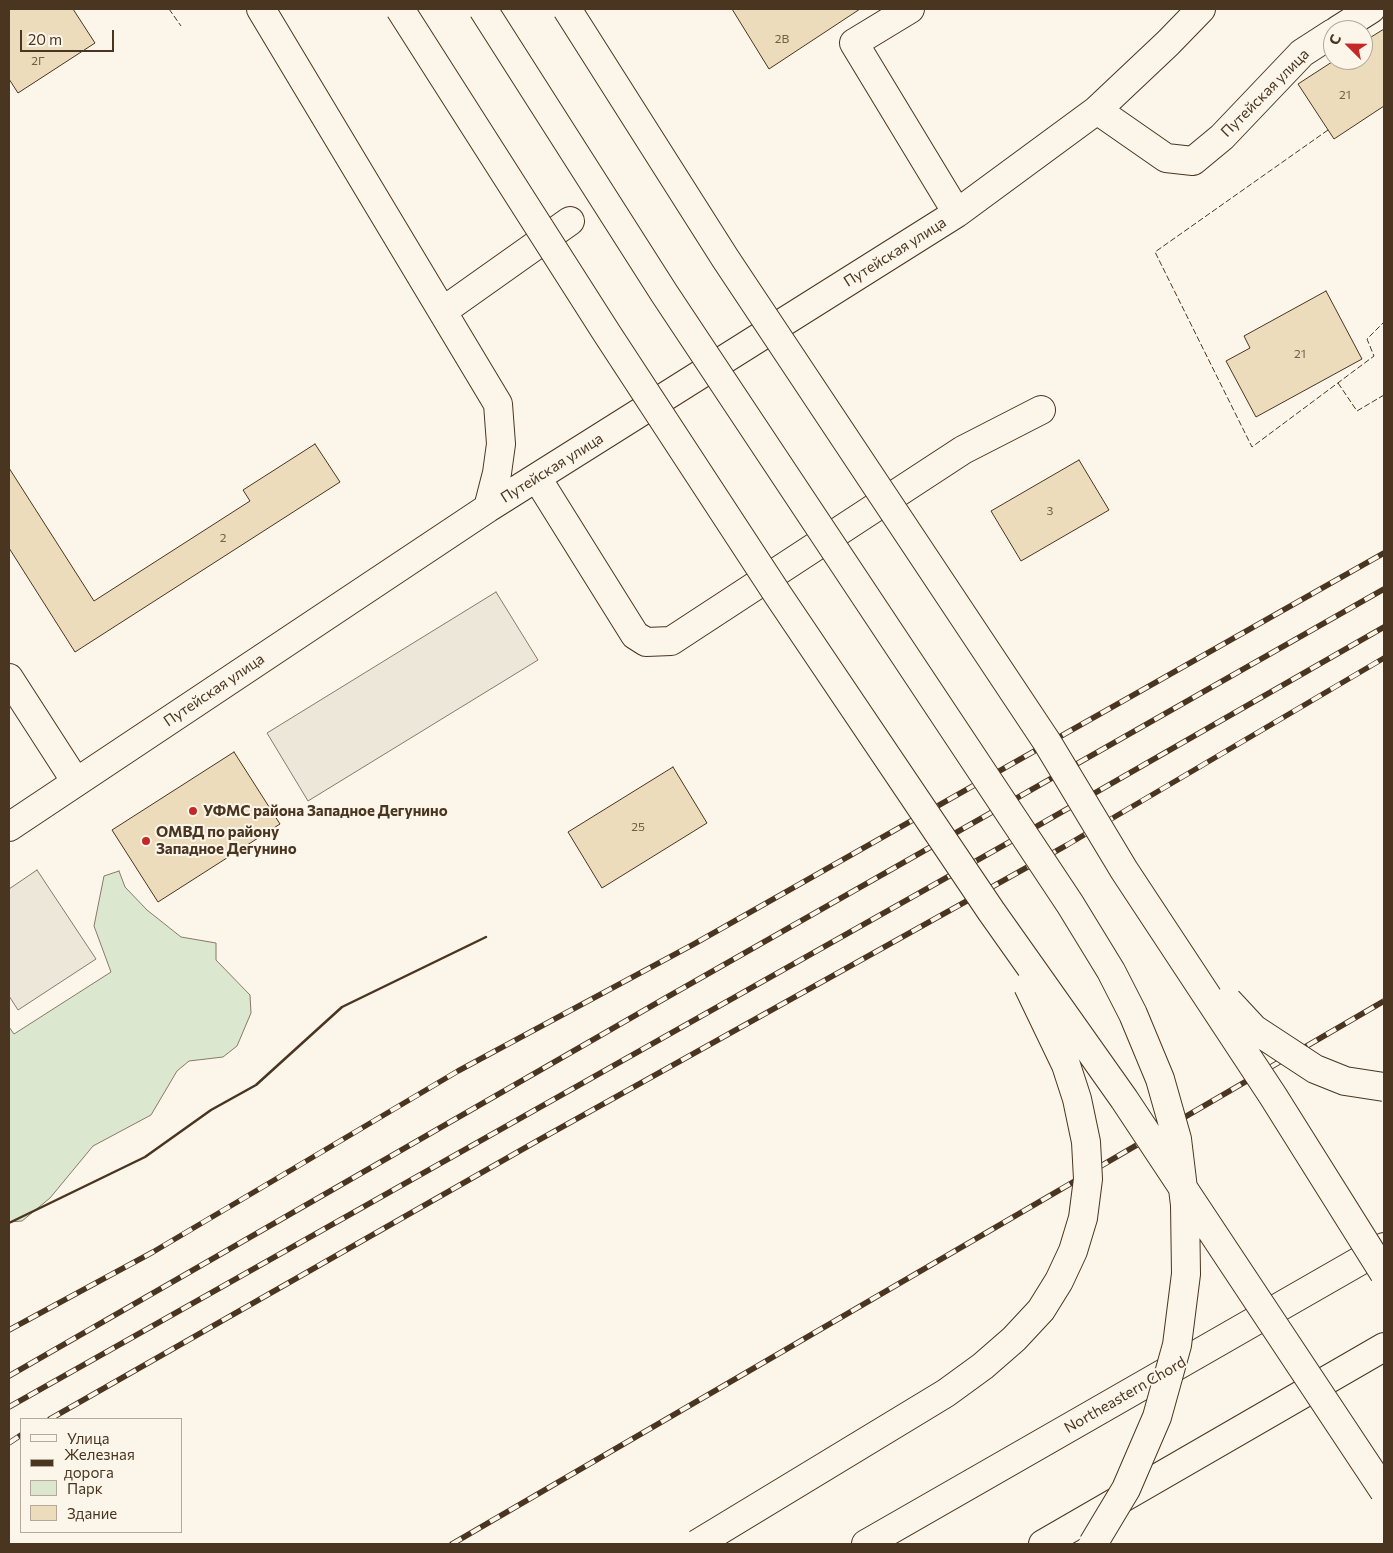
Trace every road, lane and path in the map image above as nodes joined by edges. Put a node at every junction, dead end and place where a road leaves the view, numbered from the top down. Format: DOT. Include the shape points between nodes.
graph roads {
  1 [pos="261,9"];
  2 [pos="400,9"];
  3 [pos="483,9"];
  4 [pos="567,9"];
  5 [pos="910,9"];
  6 [pos="1201,9"];
  7 [pos="1371,9"];
  8 [pos="1354,20"];
  9 [pos="1323,39"];
  10 [pos="1097,110"];
  11 [pos="957,213"];
  12 [pos="570,221"];
  13 [pos="443,311"];
  14 [pos="1041,410"];
  15 [pos="536,478"];
  16 [pos="488,508"];
  17 [pos="9,678"];
  18 [pos="76,782"];
  19 [pos="9,827"];
  20 [pos="1124,870"];
  21 [pos="991,911"];
  22 [pos="1384,1087"];
  23 [pos="1384,1246"];
  24 [pos="1384,1273"];
  25 [pos="1384,1347"];
  26 [pos="1384,1491"];
  27 [pos="697,1544"];
  28 [pos="866,1544"];
  29 [pos="1043,1544"];
  30 [pos="1093,1544"];
  1 -- 13 [label="main road"];
  2 -- 21 [label="main road, bridge" via="778,595"];
  3 -- 30 [label="main road, bridge" via="664,293 1070,904 1111,970 1160,1079 1177,1139 1185,1205 1186,1274 1177,1345 1153,1426 1126,1489"];
  4 -- 20 [label="main road, bridge" via="725,258 1047,742"];
  5 -- 11 [label="main road" via="854,43"];
  6 -- 10 [label="main road, Путейская улица"];
  7 -- 8 [label="main road"];
  9 -- 10 [label="main road, Путейская улица" via="1302,53 1222,137 1193,161 1166,158"];
  10 -- 11 [label="main road, Путейская улица"];
  11 -- 15 [label="main road, Путейская улица"];
  12 -- 13 [label="main road"];
  13 -- 16 [label="main road" via="498,404 500,444"];
  14 -- 15 [label="main road" via="963,450 671,642 646,642 635,635"];
  15 -- 16 [label="main road, Путейская улица"];
  16 -- 18 [label="main road, Путейская улица"];
  17 -- 18 [label="main road"];
  18 -- 19 [label="main road, Путейская улица"];
  20 -- 22 [label="main road, bridge" via="1198,967 1254,1029 1315,1069 1345,1081"];
  20 -- 24 [label="main road, bridge" via="1274,1096"];
  21 -- 26 [label="main road, bridge" via="1124,1099"];
  21 -- 27 [label="main road, bridge" via="1066,1065 1086,1142 1088,1179 1083,1218 1063,1273 1041,1310 983,1366 946,1393"];
  23 -- 28 [label="main road, Northeastern Chord"];
  25 -- 29 [label="main road"];
}
